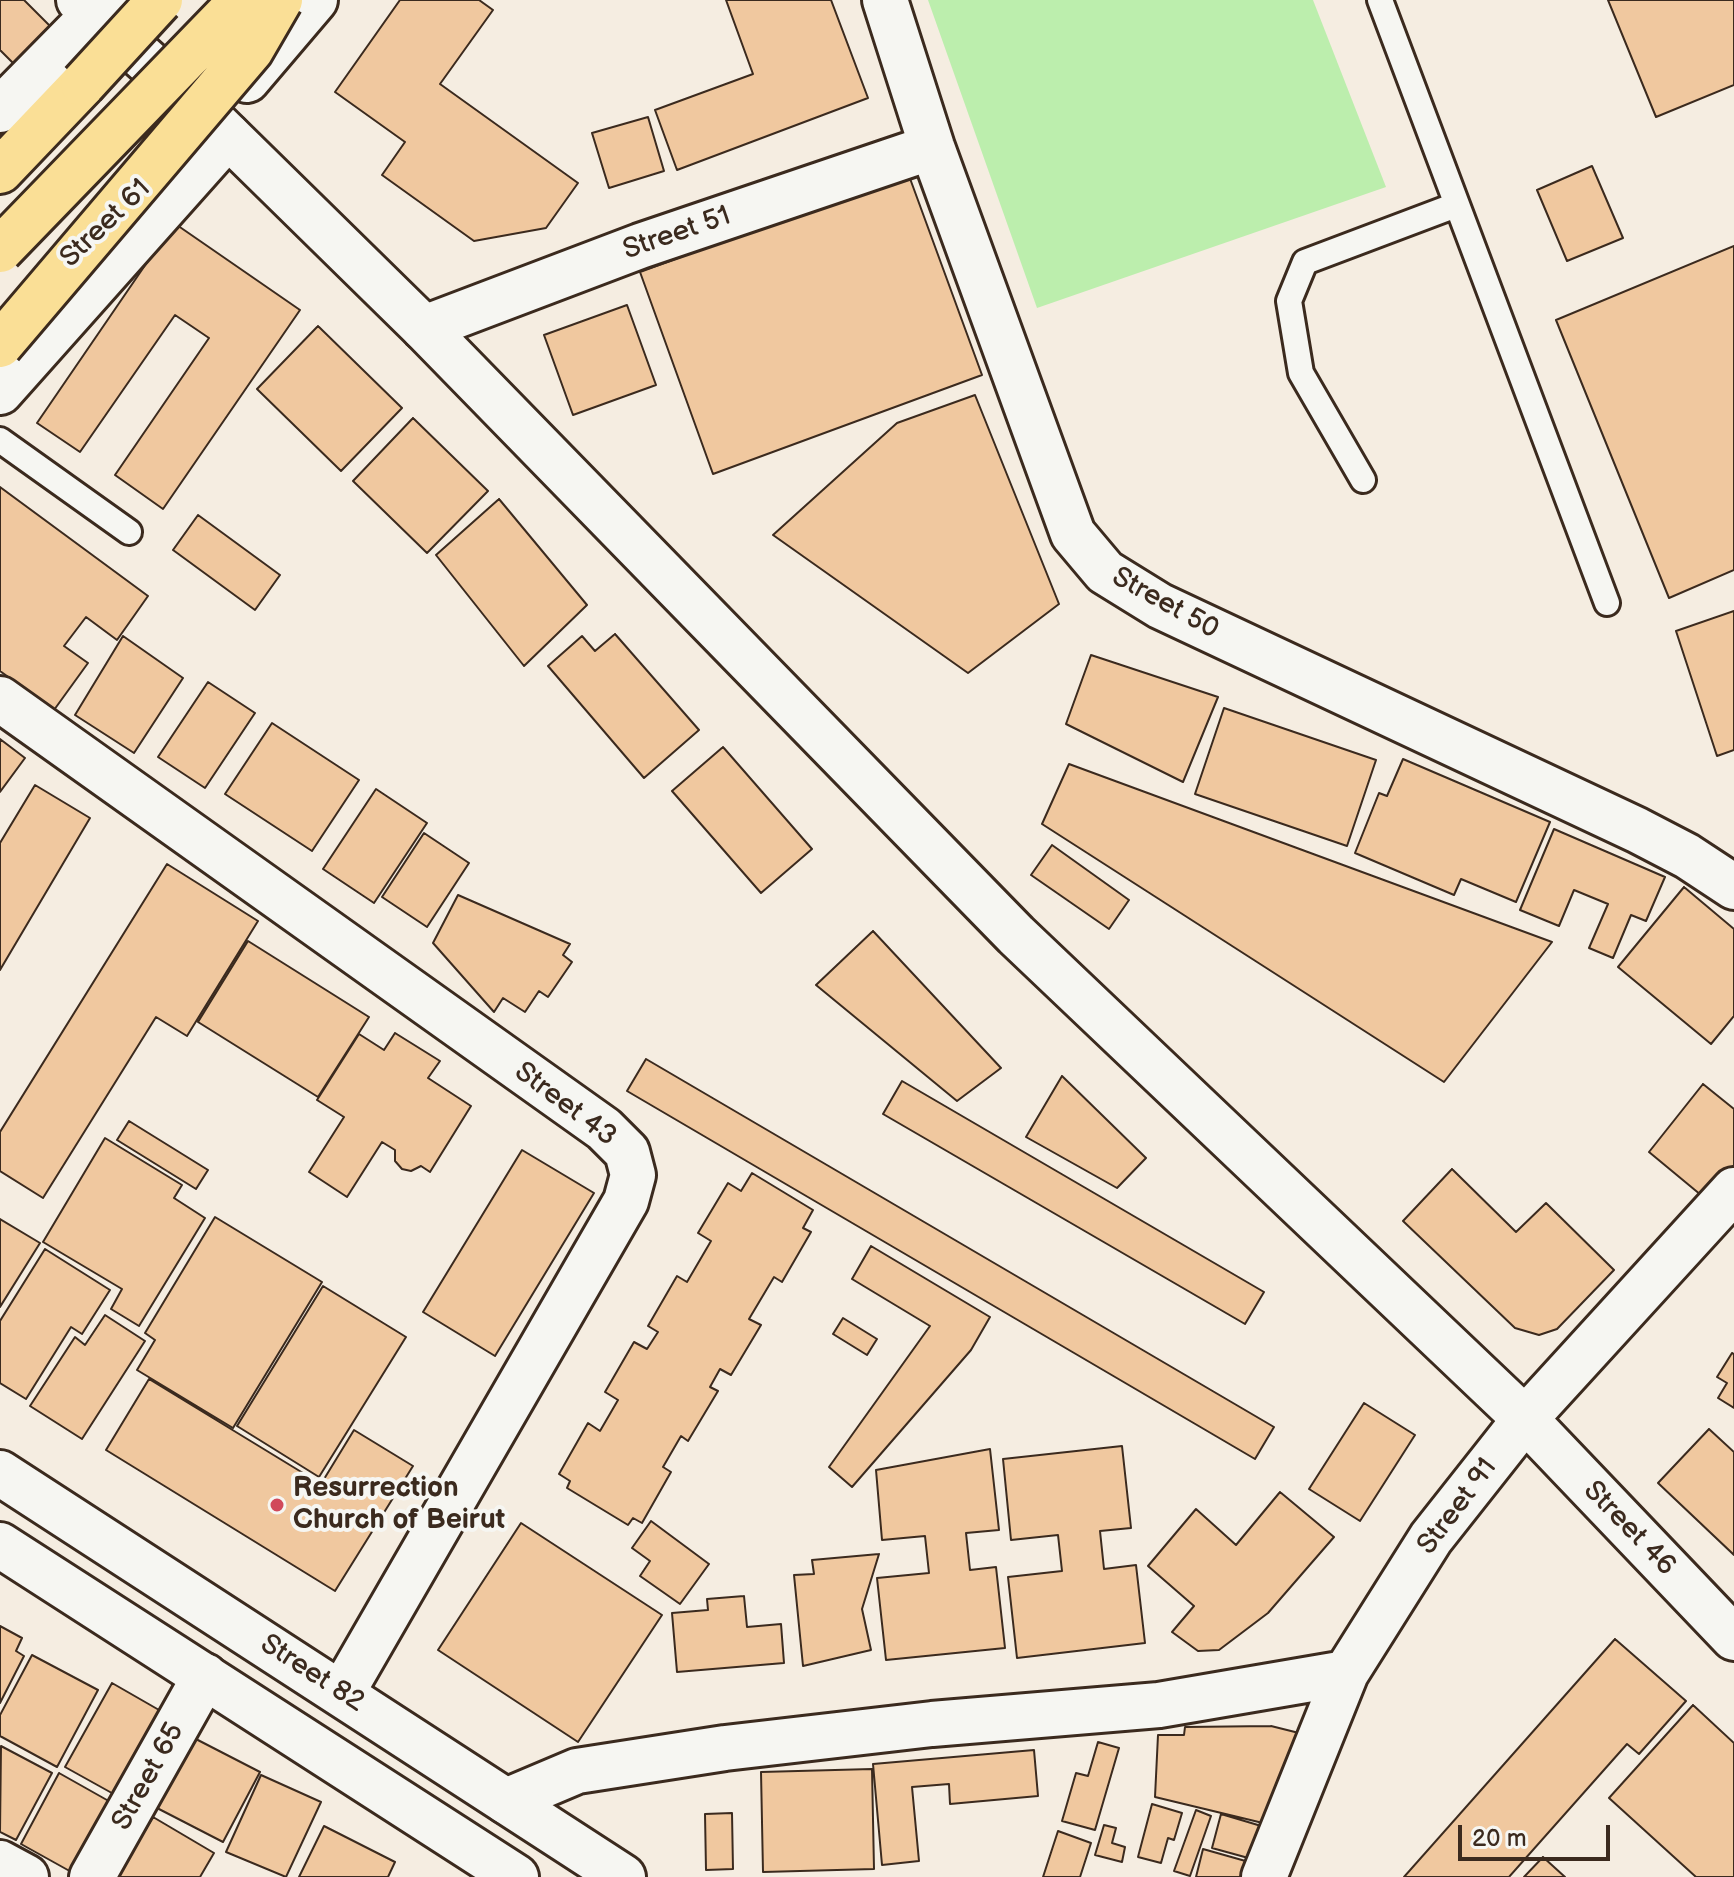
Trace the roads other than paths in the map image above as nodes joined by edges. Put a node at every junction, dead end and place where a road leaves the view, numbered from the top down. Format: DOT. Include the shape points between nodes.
graph roads {
  1 [pos="160,0"];
  2 [pos="242,0"];
  3 [pos="280,0"];
  4 [pos="315,0"];
  5 [pos="885,0"];
  6 [pos="1380,0"];
  7 [pos="94,5"];
  8 [pos="0,110"];
  9 [pos="220,128"];
  10 [pos="932,147"];
  11 [pos="0,171"];
  12 [pos="1456,205"];
  13 [pos="0,250"];
  14 [pos="0,328"];
  15 [pos="424,328"];
  16 [pos="0,345"];
  17 [pos="0,392"];
  18 [pos="0,440"];
  19 [pos="1363,480"];
  20 [pos="129,532"];
  21 [pos="1607,603"];
  22 [pos="0,699"];
  23 [pos="1734,887"];
  24 [pos="1734,1190"];
  25 [pos="1525,1419"];
  26 [pos="0,1473"];
  27 [pos="0,1545"];
  28 [pos="1734,1638"];
  29 [pos="1346,1673"];
  30 [pos="205,1676"];
  31 [pos="342,1693"];
  32 [pos="506,1801"];
  33 [pos="0,1863"];
  34 [pos="470,1863"];
  35 [pos="26,1877"];
  36 [pos="92,1877"];
  37 [pos="516,1877"];
  38 [pos="623,1877"];
  39 [pos="1264,1877"];
  1 -- 11 [label="highway, bridge"];
  2 -- 13 [label="highway, bridge"];
  3 -- 16 [label="highway, bridge" via="251,50"];
  4 -- 9 [label="street"];
  5 -- 10 [label="street, Street 50"];
  6 -- 12 [label="lane"];
  7 -- 8 [label="street"];
  7 -- 9 [label="street, Street 46"];
  9 -- 14 [label="street, Street 61"];
  9 -- 15 [label="street, Street 46"];
  9 -- 17 [label="street"];
  10 -- 15 [label="street, Street 51" via="640,246"];
  10 -- 23 [label="street, Street 50" via="1073,534 1105,572 1160,606 1650,837"];
  12 -- 19 [label="lane" via="1305,262 1289,301 1301,373"];
  12 -- 21 [label="lane"];
  15 -- 25 [label="street, Street 46" via="1016,935"];
  18 -- 20 [label="lane"];
  22 -- 31 [label="street, Street 43" via="604,1129 627,1152 633,1175 626,1201"];
  24 -- 25 [label="street, Street 91"];
  25 -- 28 [label="street, Street 46"];
  25 -- 29 [label="street, Street 91" via="1431,1538"];
  26 -- 31 [label="street, Street 82"];
  27 -- 30 [label="street, Street 82"];
  29 -- 32 [label="street" via="1159,1705 932,1724 577,1771"];
  29 -- 39 [label="street, Street 91"];
  30 -- 34 [label="street, Street 82"];
  30 -- 36 [label="street, Street 65"];
  31 -- 32 [label="street, Street 82"];
  32 -- 38 [label="street, Street 82"];
  33 -- 35 [label="street"];
  34 -- 37 [label="street, Street 82"];
}
